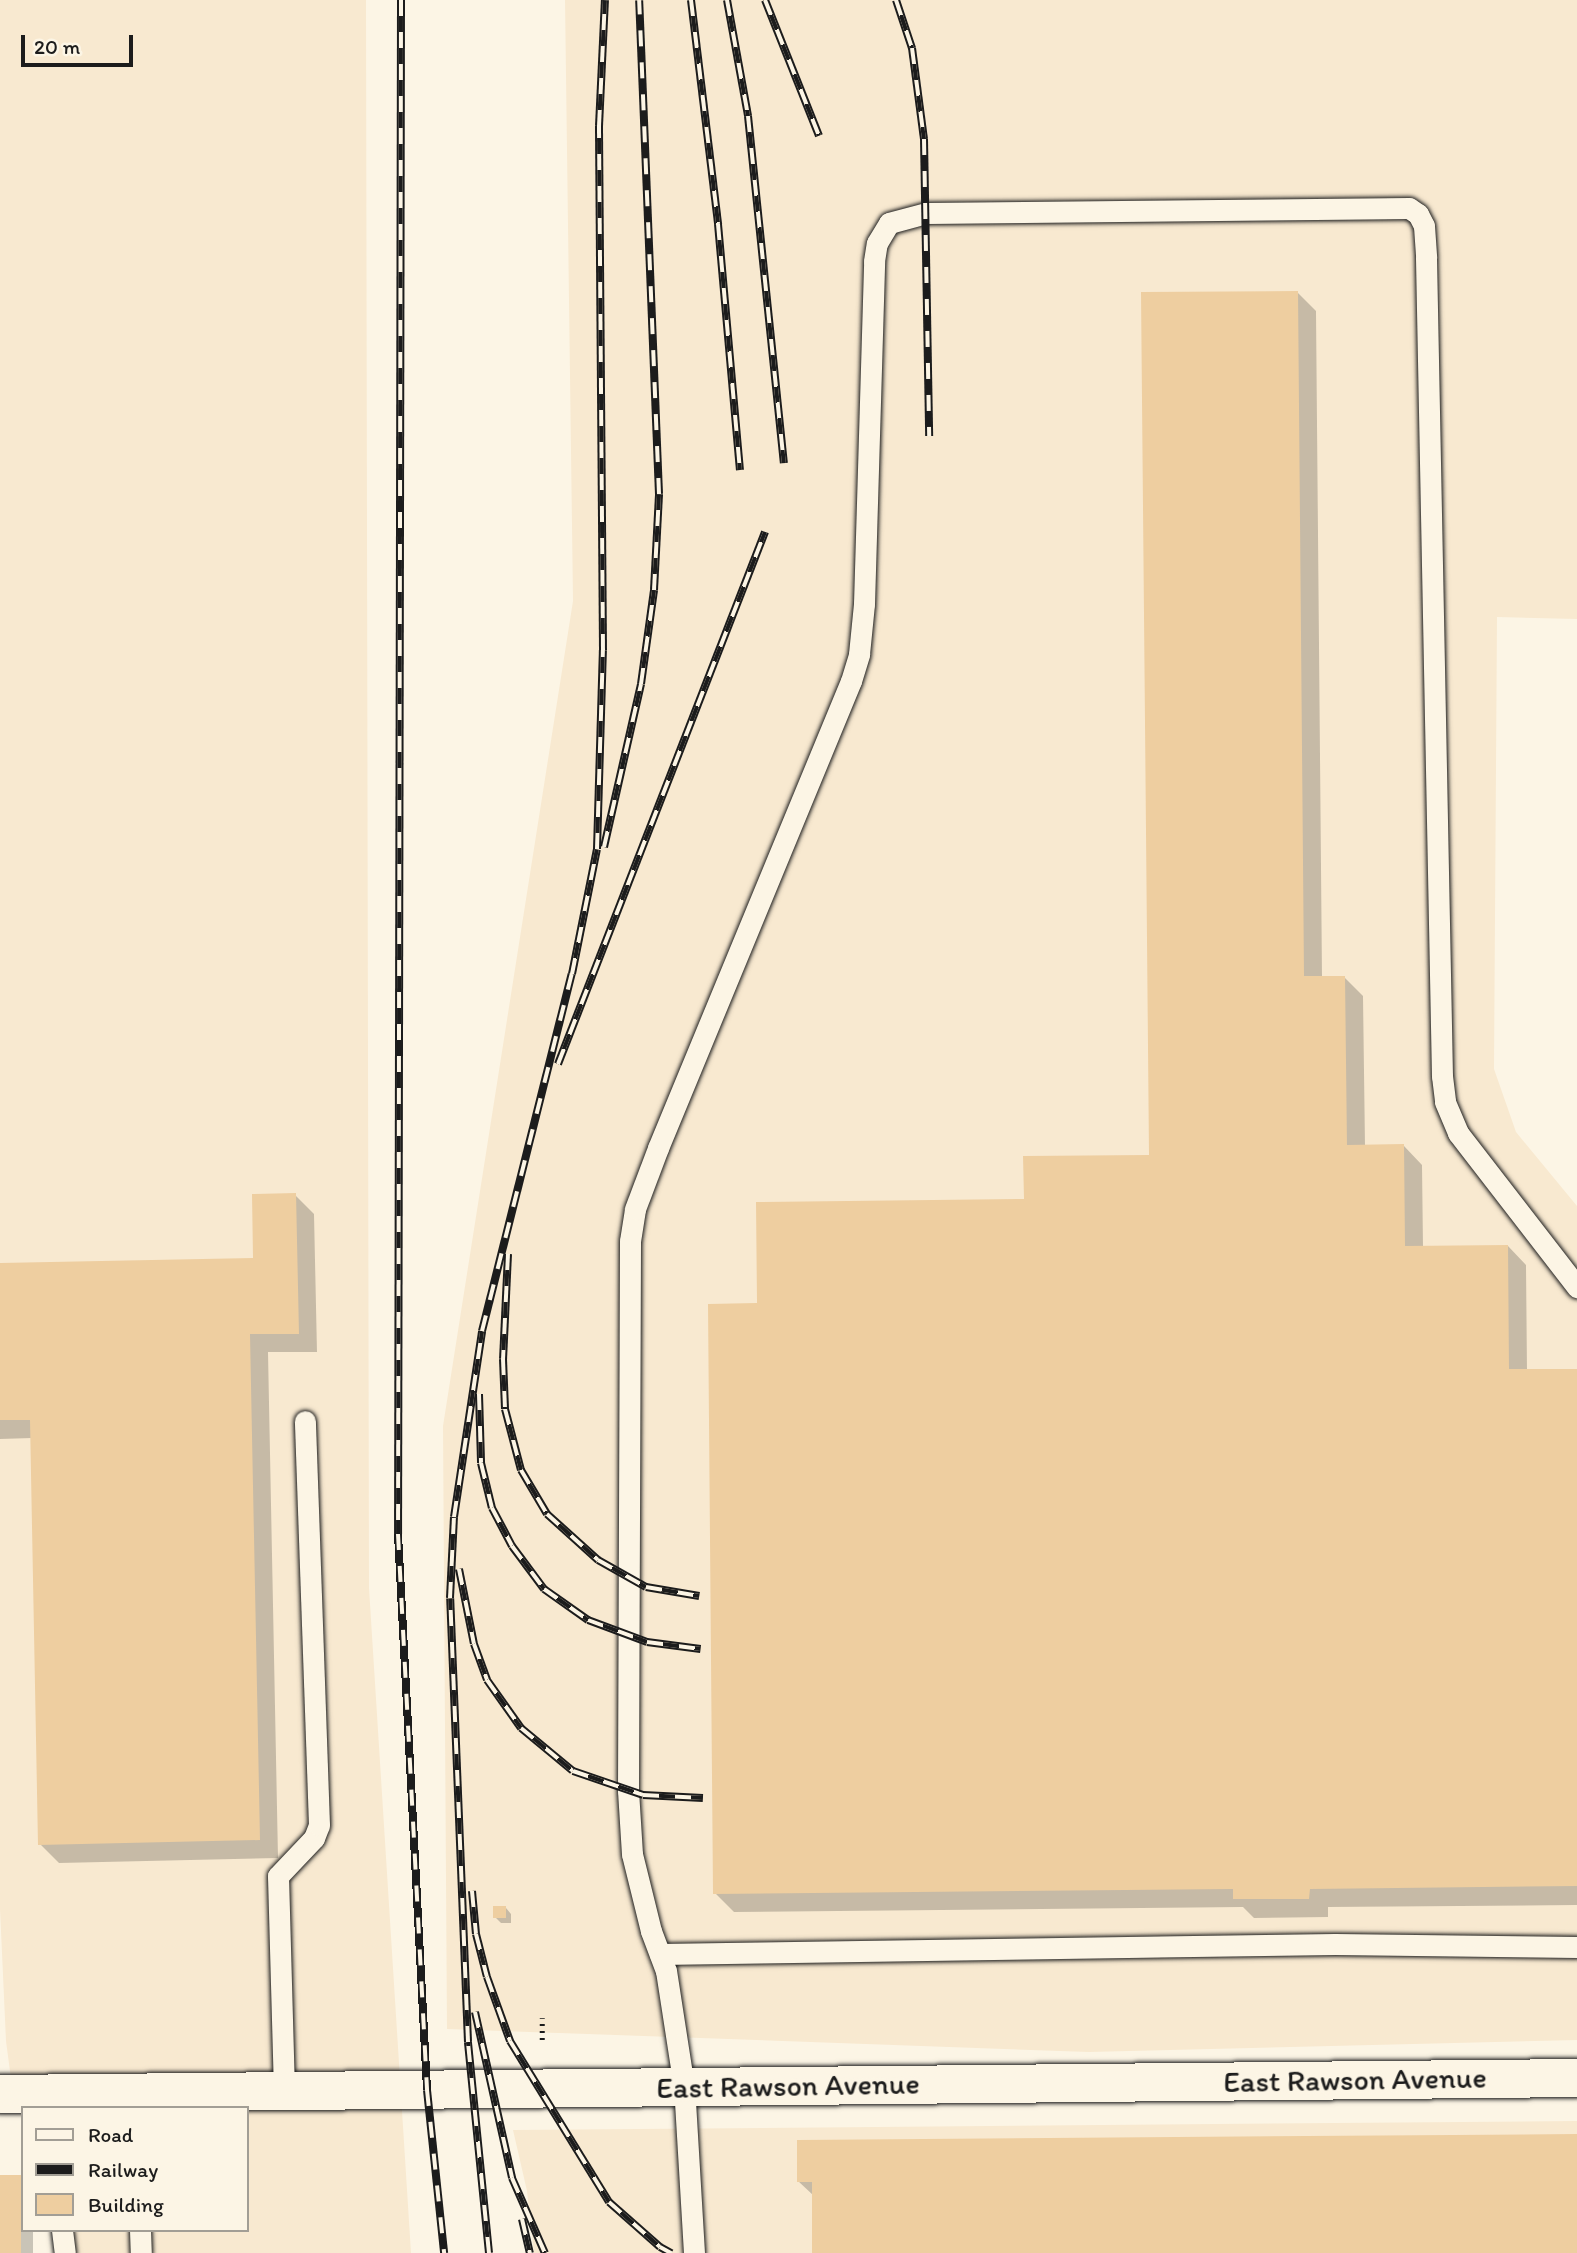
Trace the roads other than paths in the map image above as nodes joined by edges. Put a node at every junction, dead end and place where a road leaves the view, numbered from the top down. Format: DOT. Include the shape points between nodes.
graph roads {
  1 [pos="1577,1287"];
  2 [pos="306,1421"];
  3 [pos="1577,1947"];
  4 [pos="660,1954"];
  5 [pos="1577,2078"];
  6 [pos="684,2087"];
  7 [pos="284,2091"];
  8 [pos="0,2094"];
  9 [pos="137,2100"];
  10 [pos="44,2101"];
  11 [pos="62,2232"];
  12 [pos="140,2232"];
  13 [pos="65,2253"];
  14 [pos="141,2253"];
  15 [pos="694,2253"];
  1 -- 4 [label="lane" via="1458,1133 1445,1102 1441,1076 1426,258 1424,226 1418,214 1409,208 927,213 889,223 877,243 874,261 859,654 653,1160 635,1209 630,1241 628,1790 632,1854"];
  2 -- 7 [label="lane" via="319,1825 314,1838 278,1876"];
  3 -- 4 [label="lane" via="1335,1944"];
  4 -- 6 [label="lane"];
  5 -- 6 [label="main road, East Rawson Avenue"];
  6 -- 7 [label="main road, East Rawson Avenue"];
  6 -- 15 [label="lane"];
  7 -- 9 [label="main road, East Rawson Avenue"];
  8 -- 10 [label="main road, East Rawson Avenue"];
  9 -- 10 [label="main road, East Rawson Avenue"];
  11 -- 13 [label="lane"];
  12 -- 14 [label="lane"];
}
